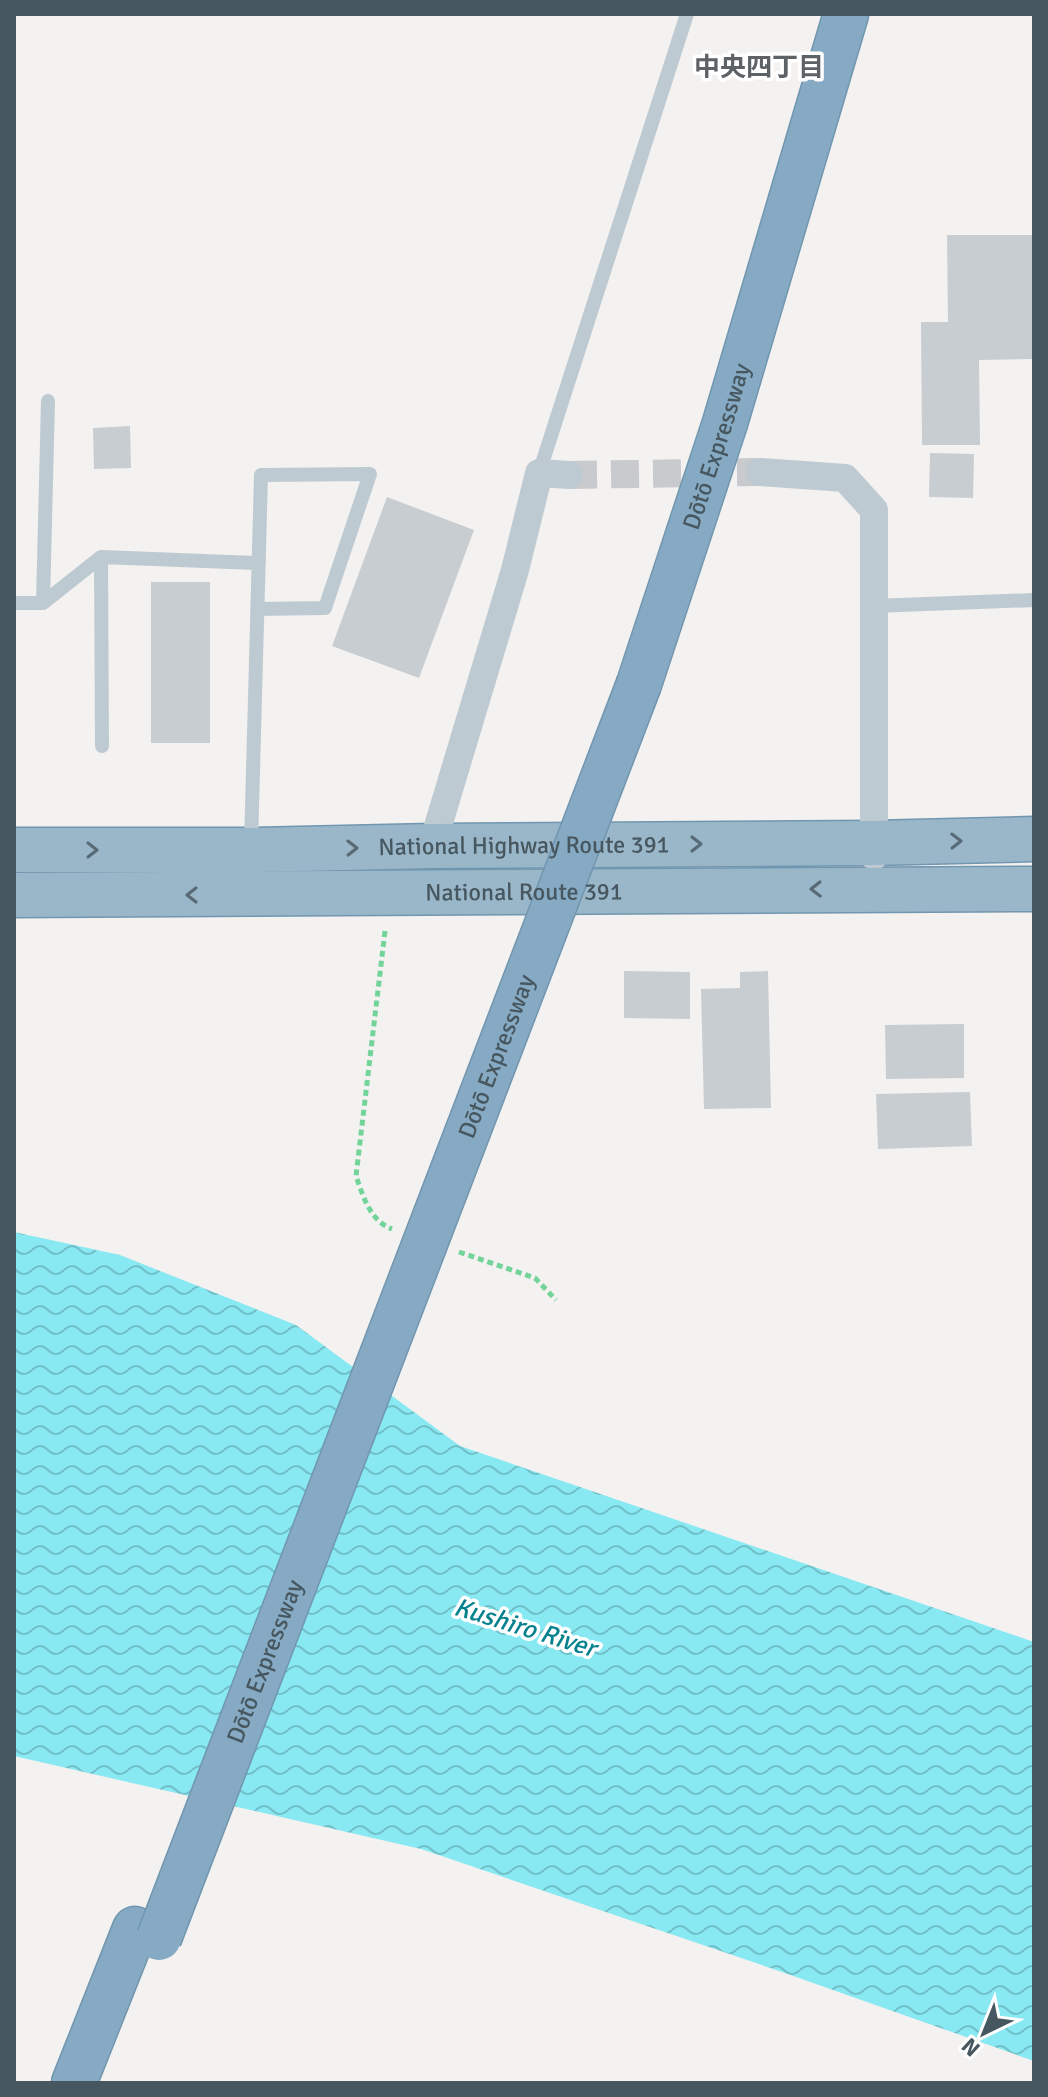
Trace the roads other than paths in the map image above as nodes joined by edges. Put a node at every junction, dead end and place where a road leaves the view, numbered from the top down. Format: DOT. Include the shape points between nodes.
graph roads {
  1 [pos="687,14"];
  2 [pos="818,14"];
  3 [pos="846,14"];
  4 [pos="48,401"];
  5 [pos="760,472"];
  6 [pos="539,473"];
  7 [pos="569,475"];
  8 [pos="101,557"];
  9 [pos="259,563"];
  10 [pos="1034,600"];
  11 [pos="14,603"];
  12 [pos="43,603"];
  13 [pos="873,606"];
  14 [pos="257,609"];
  15 [pos="628,681"];
  16 [pos="102,746"];
  17 [pos="1034,839"];
  18 [pos="873,843"];
  19 [pos="432,846"];
  20 [pos="14,850"];
  21 [pos="250,872"];
  22 [pos="874,889"];
  23 [pos="1034,889"];
  24 [pos="14,895"];
  25 [pos="147,1933"];
  26 [pos="74,2083"];
  27 [pos="101,2083"];
  1 -- 6 [label="lane"];
  2 -- 15 [label="highway, Dōtō Expressway"];
  3 -- 15 [label="highway, Dōtō Expressway" via="725,423"];
  4 -- 12 [label="lane"];
  5 -- 13 [label="street" via="845,478 874,510"];
  6 -- 7 [label="street"];
  6 -- 19 [label="street"];
  8 -- 9 [label="lane"];
  8 -- 12 [label="lane"];
  8 -- 16 [label="lane"];
  9 -- 14 [label="lane"];
  9 -- 14 [label="lane" via="261,475 370,474 325,608"];
  10 -- 13 [label="lane"];
  11 -- 12 [label="lane"];
  13 -- 18 [label="street"];
  14 -- 21 [label="lane"];
  15 -- 25 [label="highway, Dōtō Expressway, bridge"];
  18 -- 17 [label="highway, National Highway Route 391, one-way"];
  19 -- 18 [label="highway, National Highway Route 391, one-way"];
  18 -- 22 [label="street"];
  21 -- 19 [label="highway, National Highway Route 391, one-way"];
  20 -- 21 [label="highway, National Highway Route 391, one-way"];
  22 -- 21 [label="highway, National Route 391, one-way"];
  21 -- 24 [label="highway, National Route 391, one-way"];
  22 -- 23 [label="highway, National Route 391"];
  25 -- 26 [label="highway, Dōtō Expressway"];
  25 -- 27 [label="highway, Dōtō Expressway"];
}
